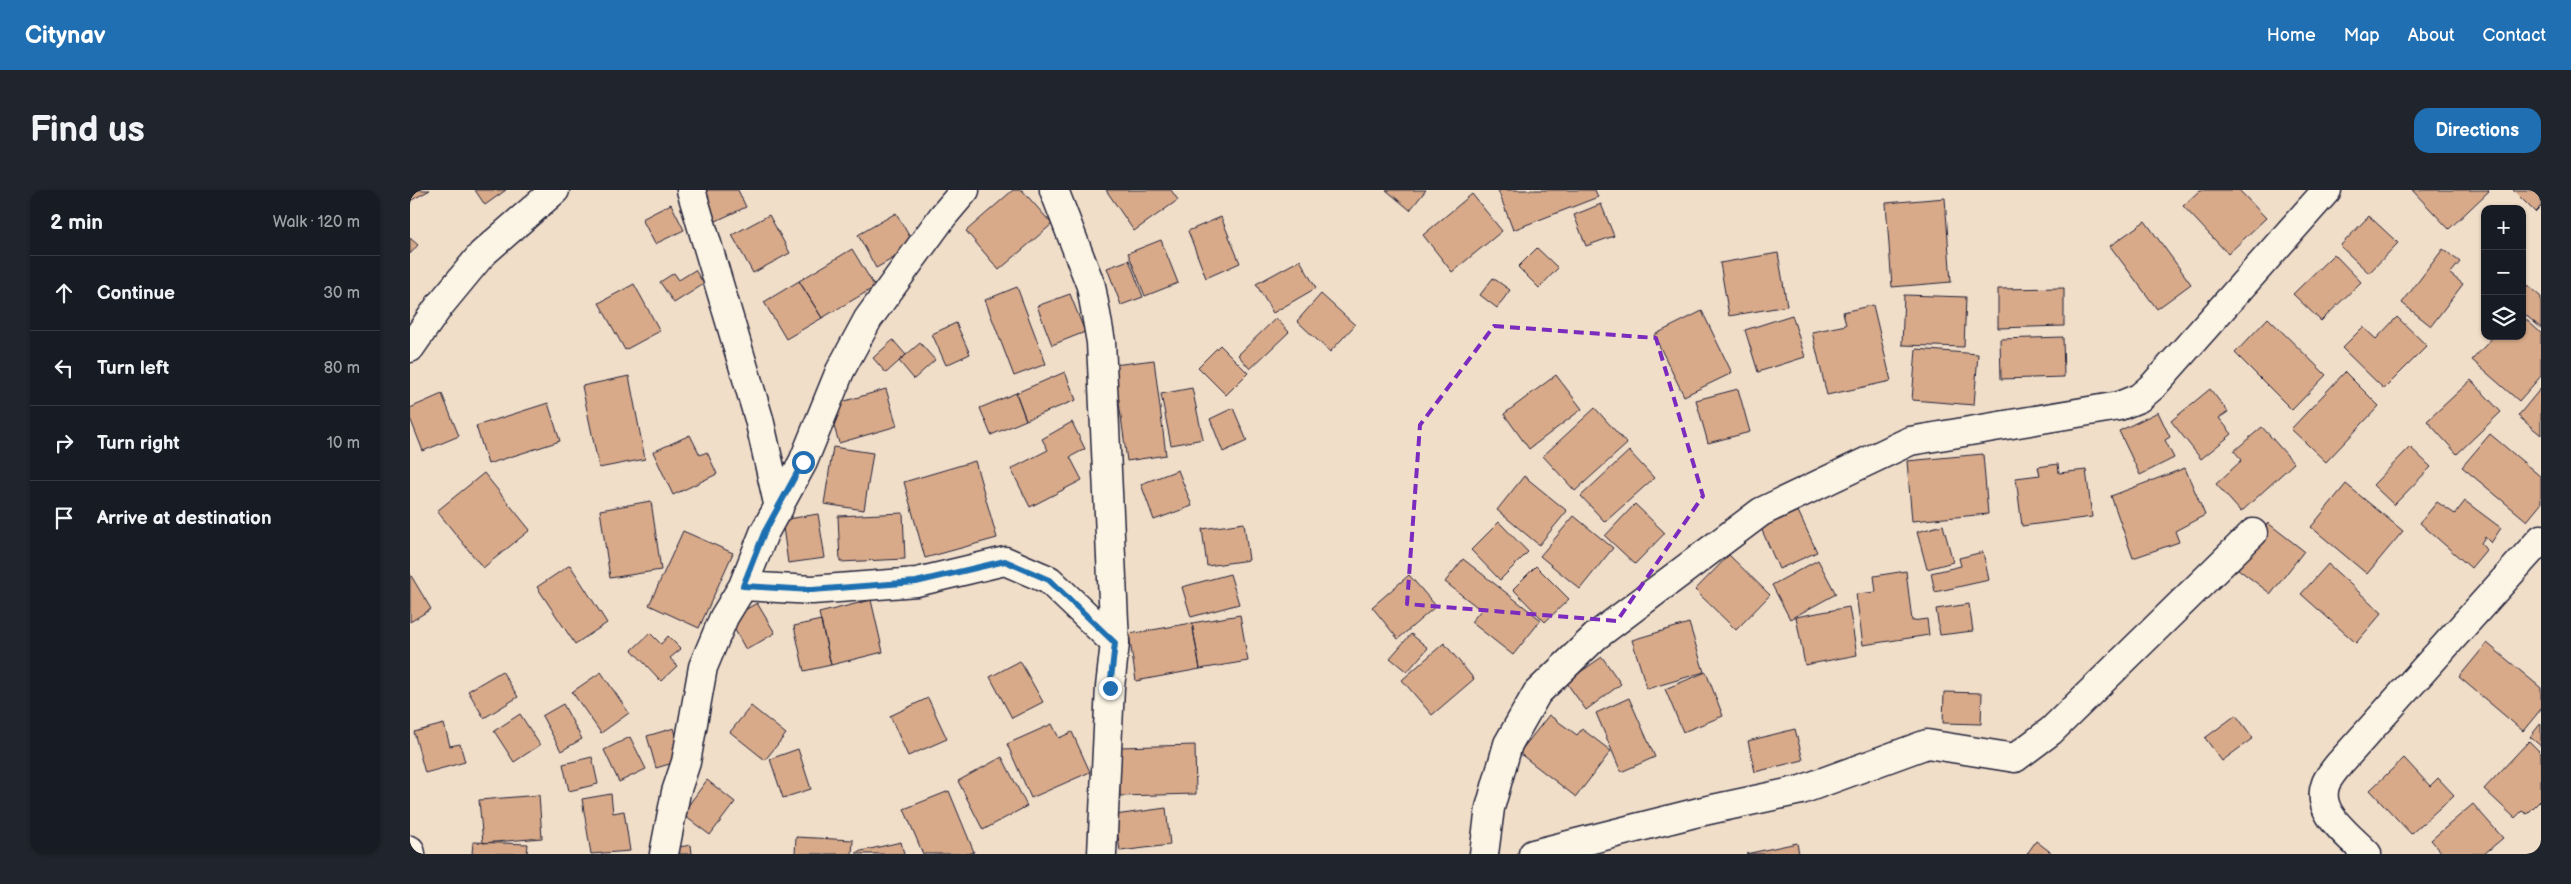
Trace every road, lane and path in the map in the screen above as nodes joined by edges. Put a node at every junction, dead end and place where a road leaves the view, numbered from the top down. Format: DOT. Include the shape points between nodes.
graph roads {
  1 [pos="554,190"];
  2 [pos="692,190"];
  3 [pos="965,190"];
  4 [pos="1054,190"];
  5 [pos="2327,190"];
  6 [pos="410,348"];
  7 [pos="779,508"];
  8 [pos="2253,532"];
  9 [pos="2541,539"];
  10 [pos="743,586"];
  11 [pos="1115,643"];
  12 [pos="410,850"];
  13 [pos="411,854"];
  14 [pos="664,854"];
  15 [pos="1102,854"];
  16 [pos="1484,854"];
  17 [pos="1533,854"];
  18 [pos="2367,854"];
  1 -- 6 [label="street" via="482,254"];
  2 -- 7 [label="street" via="759,419"];
  3 -- 7 [label="street" via="868,319 840,371 803,462"];
  4 -- 11 [label="street" via="1091,286 1100,342"];
  5 -- 16 [label="street" via="2139,398 2119,406 1910,441 1761,512 1596,636 1537,693 1523,714 1508,744 1490,808"];
  7 -- 10 [label="street" via="764,533"];
  8 -- 17 [label="street" via="2051,731 2015,758 1927,744 1801,790"];
  9 -- 18 [label="street" via="2326,782 2323,796 2327,813"];
  10 -- 11 [label="street" via="812,590 916,582 1005,561 1049,580"];
  10 -- 14 [label="street" via="724,616 703,667 686,762 676,792"];
  11 -- 15 [label="street"];
  12 -- 13 [label="street"];
}
